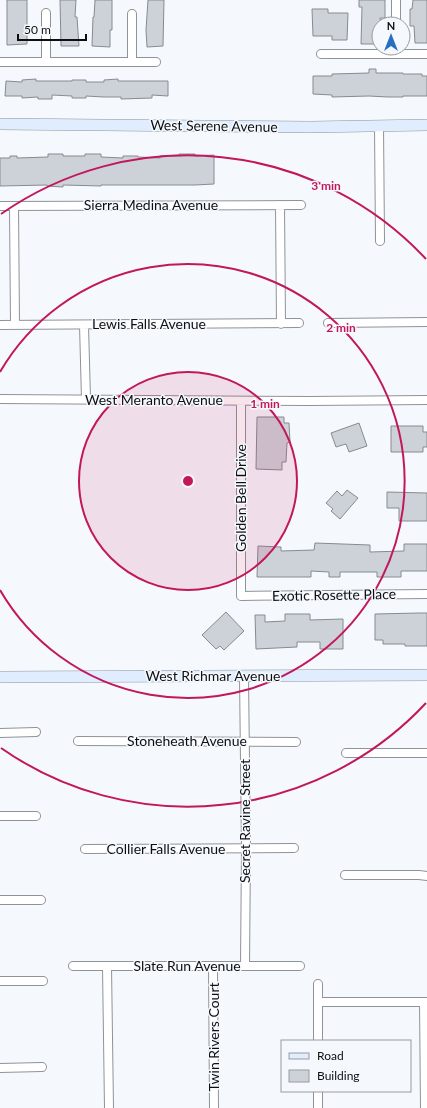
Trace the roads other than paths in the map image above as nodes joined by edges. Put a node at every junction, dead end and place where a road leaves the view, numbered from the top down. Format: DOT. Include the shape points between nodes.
graph roads {
  1 [pos="396,0"];
  2 [pos="46,13"];
  3 [pos="132,14"];
  4 [pos="396,16"];
  5 [pos="371,52"];
  6 [pos="411,52"];
  7 [pos="321,54"];
  8 [pos="427,54"];
  9 [pos="0,62"];
  10 [pos="46,62"];
  11 [pos="132,62"];
  12 [pos="156,62"];
  13 [pos="0,124"];
  14 [pos="427,125"];
  15 [pos="379,126"];
  16 [pos="280,205"];
  17 [pos="301,205"];
  18 [pos="0,206"];
  19 [pos="14,206"];
  20 [pos="380,241"];
  21 [pos="427,322"];
  22 [pos="299,323"];
  23 [pos="328,323"];
  24 [pos="281,324"];
  25 [pos="0,325"];
  26 [pos="15,325"];
  27 [pos="84,325"];
  28 [pos="0,399"];
  29 [pos="86,399"];
  30 [pos="427,400"];
  31 [pos="241,401"];
  32 [pos="427,594"];
  33 [pos="240,596"];
  34 [pos="427,675"];
  35 [pos="244,676"];
  36 [pos="0,677"];
  37 [pos="36,732"];
  38 [pos="0,733"];
  39 [pos="78,741"];
  40 [pos="244,741"];
  41 [pos="296,742"];
  42 [pos="346,754"];
  43 [pos="427,754"];
  44 [pos="0,816"];
  45 [pos="36,816"];
  46 [pos="294,848"];
  47 [pos="86,849"];
  48 [pos="246,849"];
  49 [pos="345,875"];
  50 [pos="427,876"];
  51 [pos="0,900"];
  52 [pos="41,900"];
  53 [pos="73,966"];
  54 [pos="107,966"];
  55 [pos="213,966"];
  56 [pos="245,966"];
  57 [pos="300,966"];
  58 [pos="0,981"];
  59 [pos="43,981"];
  60 [pos="318,984"];
  61 [pos="318,1002"];
  62 [pos="426,1002"];
  63 [pos="318,1040"];
  64 [pos="42,1067"];
  65 [pos="0,1068"];
  66 [pos="318,1092"];
  67 [pos="109,1108"];
  68 [pos="214,1108"];
  69 [pos="318,1108"];
  70 [pos="425,1108"];
  1 -- 4 [label="street"];
  2 -- 10 [label="street"];
  3 -- 11 [label="street"];
  5 -- 7 [label="street"];
  6 -- 8 [label="street"];
  9 -- 10 [label="street"];
  10 -- 11 [label="street"];
  11 -- 12 [label="street"];
  13 -- 15 [label="street, West Serene Avenue"];
  14 -- 15 [label="street, West Serene Avenue"];
  15 -- 20 [label="street"];
  16 -- 17 [label="street, Sierra Medina Avenue"];
  16 -- 19 [label="street, Sierra Medina Avenue"];
  16 -- 24 [label="street"];
  18 -- 19 [label="street, Sierra Medina Avenue"];
  19 -- 26 [label="street"];
  21 -- 23 [label="street"];
  22 -- 24 [label="street, Lewis Falls Avenue"];
  24 -- 27 [label="street, Lewis Falls Avenue"];
  25 -- 26 [label="street, Lewis Falls Avenue"];
  26 -- 27 [label="street, Lewis Falls Avenue"];
  27 -- 29 [label="street"];
  28 -- 29 [label="street, West Meranto Avenue"];
  29 -- 31 [label="street, West Meranto Avenue"];
  30 -- 31 [label="street, West Meranto Avenue"];
  31 -- 33 [label="street, Golden Bell Drive"];
  32 -- 33 [label="street, Exotic Rosette Place"];
  34 -- 35 [label="street, West Richmar Avenue"];
  35 -- 36 [label="street, West Richmar Avenue"];
  35 -- 40 [label="street, Secret Ravine Street"];
  37 -- 38 [label="street"];
  39 -- 40 [label="street, Stoneheath Avenue"];
  40 -- 41 [label="street, Stoneheath Avenue"];
  40 -- 48 [label="street, Secret Ravine Street"];
  42 -- 43 [label="street"];
  44 -- 45 [label="street"];
  46 -- 48 [label="street, Collier Falls Avenue"];
  47 -- 48 [label="street, Collier Falls Avenue"];
  48 -- 56 [label="street, Secret Ravine Street"];
  49 -- 50 [label="street"];
  51 -- 52 [label="street"];
  53 -- 54 [label="street, Slate Run Avenue"];
  54 -- 55 [label="street, Slate Run Avenue"];
  54 -- 67 [label="street"];
  55 -- 56 [label="street, Slate Run Avenue"];
  55 -- 68 [label="street, Twin Rivers Court"];
  56 -- 57 [label="street, Slate Run Avenue"];
  58 -- 59 [label="street"];
  60 -- 61 [label="street"];
  61 -- 62 [label="street"];
  61 -- 63 [label="street"];
  62 -- 70 [label="street"];
  64 -- 65 [label="street"];
  66 -- 69 [label="street"];
}
